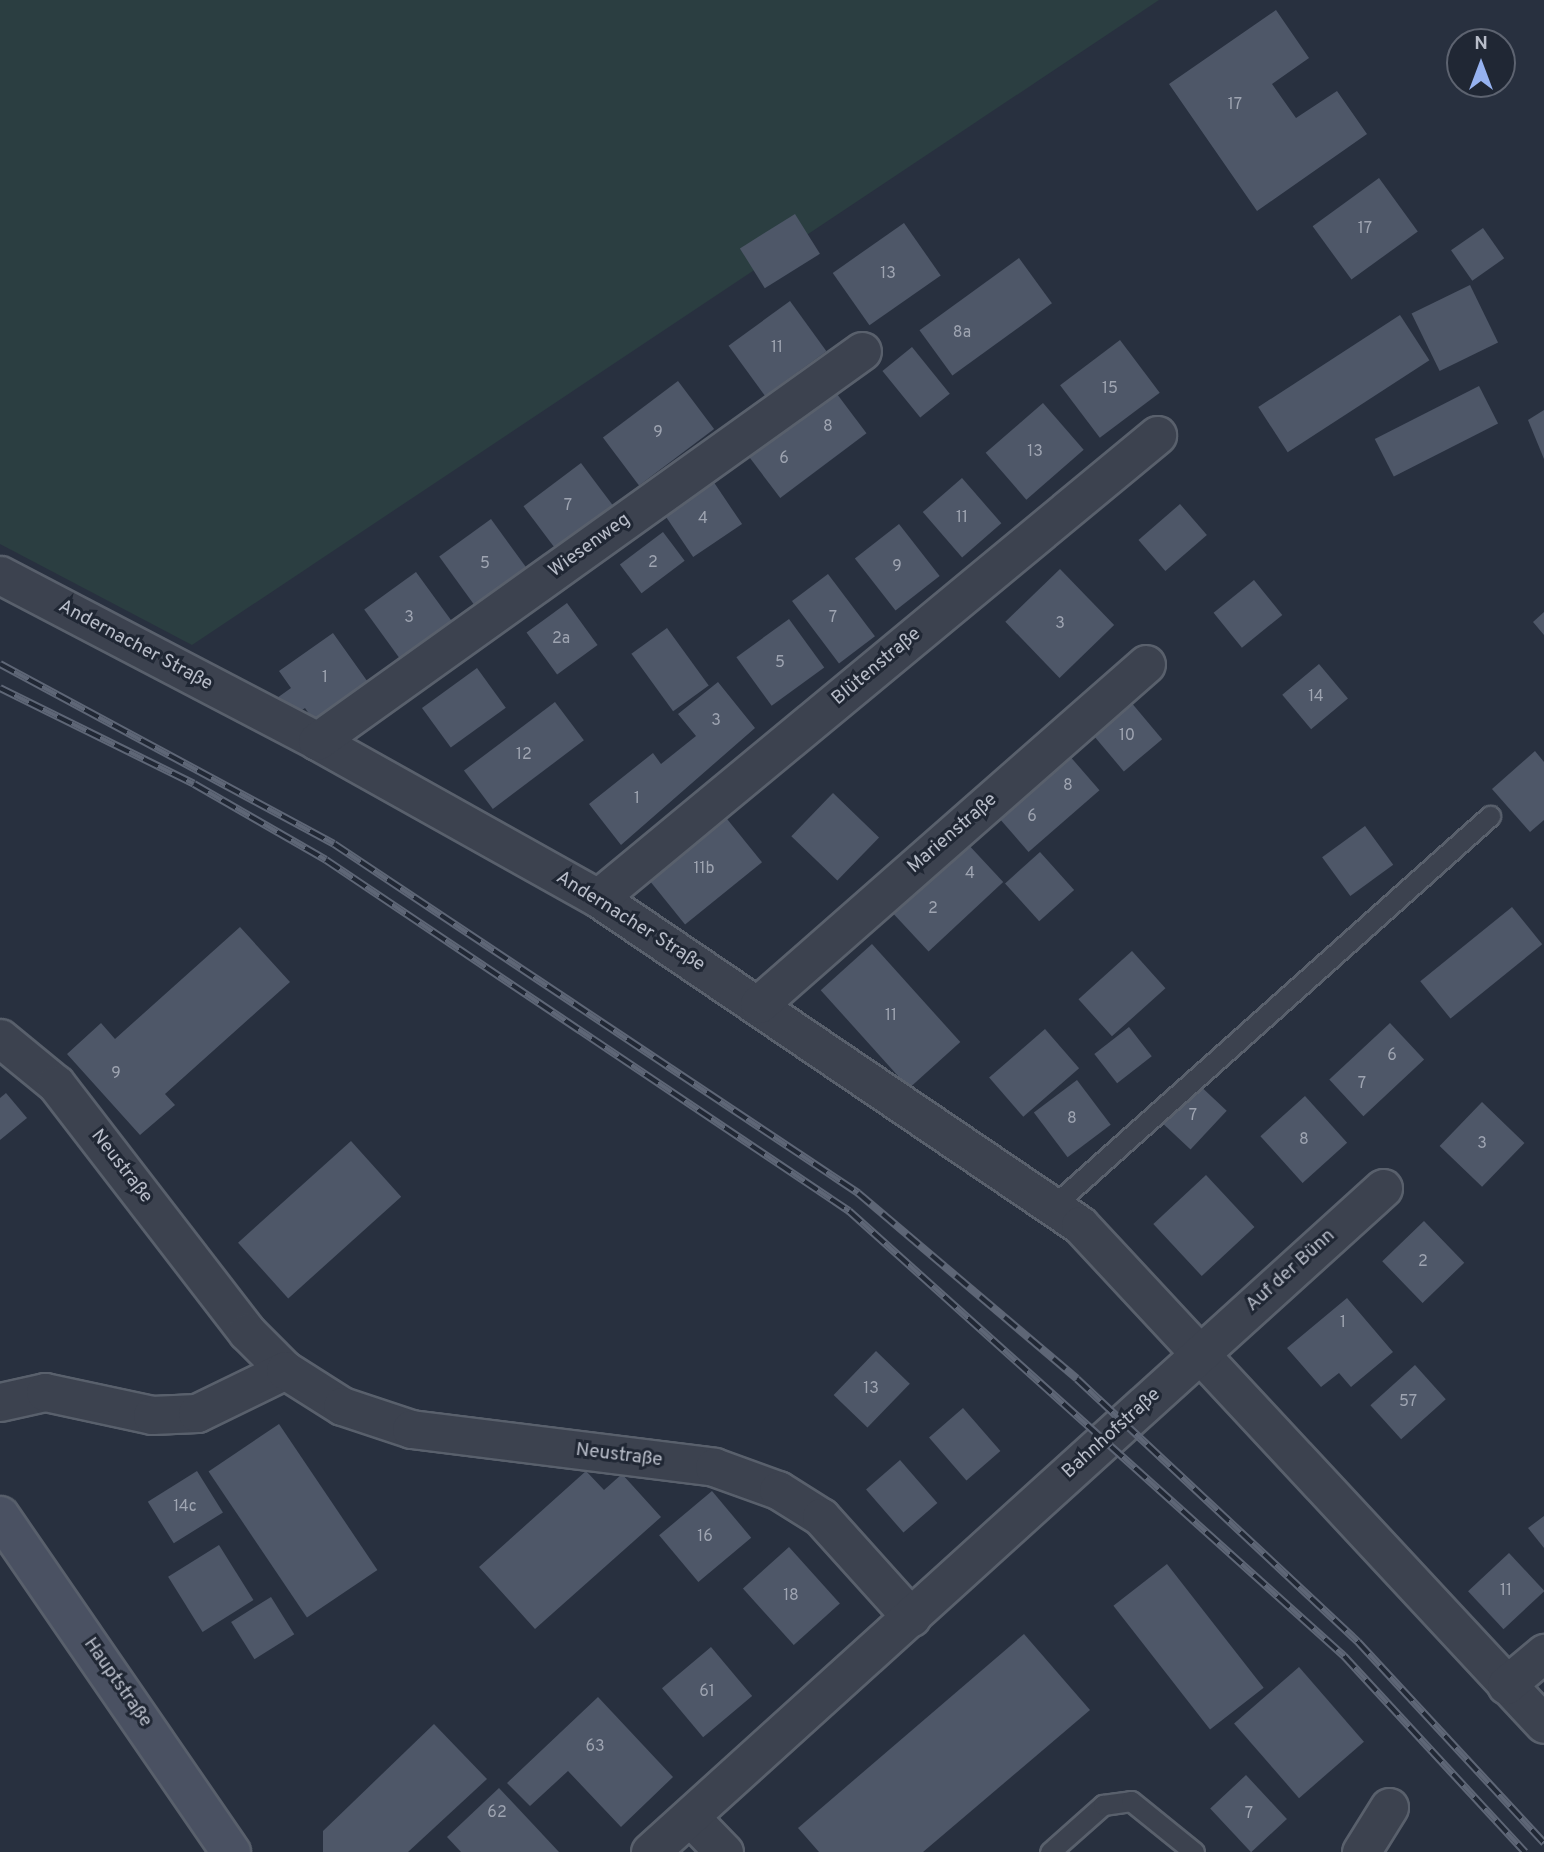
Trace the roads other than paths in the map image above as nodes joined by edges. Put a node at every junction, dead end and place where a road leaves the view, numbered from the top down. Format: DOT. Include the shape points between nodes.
graph roads {
  1 [pos="862,351"];
  2 [pos="1157,435"];
  3 [pos="0,575"];
  4 [pos="1146,664"];
  5 [pos="317,741"];
  6 [pos="1490,816"];
  7 [pos="597,898"];
  8 [pos="759,1004"];
  9 [pos="0,1038"];
  10 [pos="1383,1188"];
  11 [pos="1053,1206"];
  12 [pos="1199,1355"];
  13 [pos="285,1370"];
  14 [pos="0,1402"];
  15 [pos="0,1516"];
  16 [pos="911,1617"];
  17 [pos="1544,1653"];
  18 [pos="1506,1685"];
  19 [pos="1544,1724"];
  20 [pos="1389,1807"];
  21 [pos="692,1819"];
  22 [pos="231,1852"];
  23 [pos="650,1852"];
  24 [pos="724,1852"];
  25 [pos="1050,1852"];
  26 [pos="1194,1852"];
  27 [pos="1361,1852"];
  1 -- 5 [label="street, Wiesenweg"];
  2 -- 7 [label="street, Blütenstraße"];
  3 -- 5 [label="street, Andernacher Straße"];
  4 -- 8 [label="street, Marienstraße"];
  5 -- 7 [label="street, Andernacher Straße"];
  6 -- 11 [label="lane"];
  7 -- 8 [label="street, Andernacher Straße"];
  8 -- 11 [label="street, Andernacher Straße"];
  9 -- 13 [label="street, Neustraße" via="56,1084 247,1332"];
  10 -- 12 [label="street, Auf der Bünn"];
  11 -- 12 [label="street, Andernacher Straße" via="1080,1225"];
  12 -- 16 [label="street, Bahnhofstraße"];
  12 -- 18 [label="street"];
  13 -- 14 [label="street" via="197,1413 152,1415 45,1392"];
  13 -- 16 [label="street, Neustraße" via="342,1406 411,1429 714,1467 778,1490 821,1517"];
  15 -- 22 [label="main road, Hauptstraße"];
  16 -- 21 [label="street, Bahnhofstraße"];
  17 -- 18 [label="street"];
  18 -- 19 [label="street"];
  20 -- 27 [label="street"];
  21 -- 23 [label="street, Bahnhofstraße"];
  21 -- 24 [label="street"];
  25 -- 26 [label="lane" via="1103,1805 1131,1801"];
}
